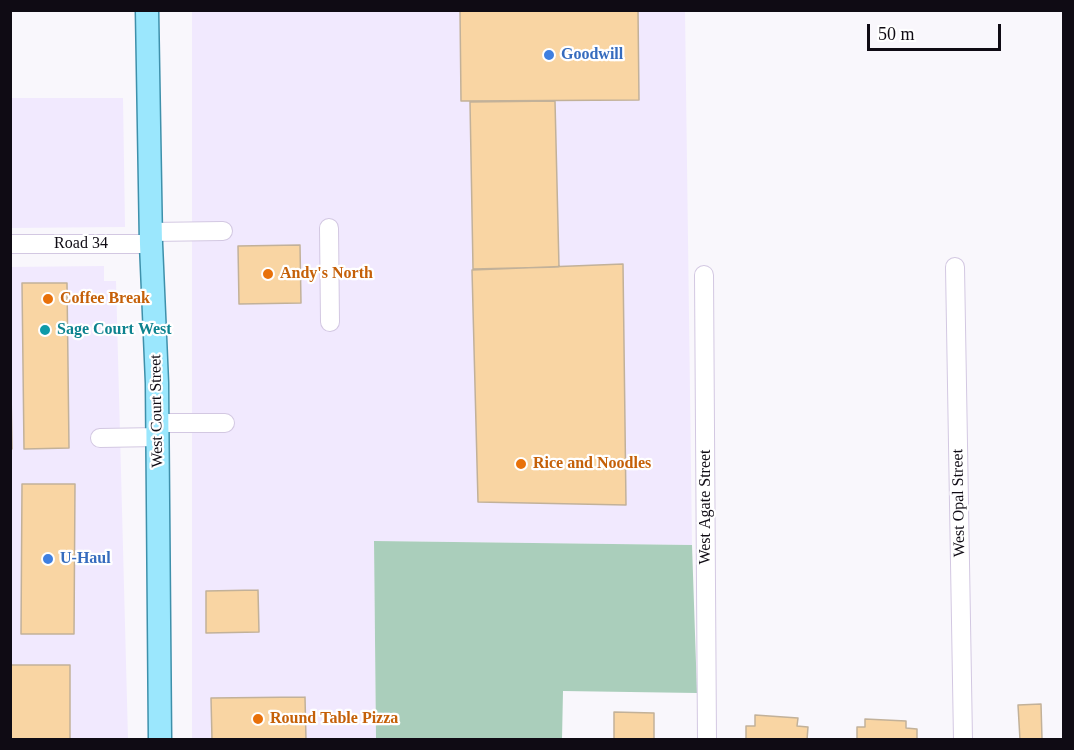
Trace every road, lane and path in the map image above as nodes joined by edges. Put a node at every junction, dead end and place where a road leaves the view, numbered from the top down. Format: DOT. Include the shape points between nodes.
graph roads {
  1 [pos="147,10"];
  2 [pos="329,228"];
  3 [pos="223,231"];
  4 [pos="151,238"];
  5 [pos="10,244"];
  6 [pos="955,267"];
  7 [pos="704,275"];
  8 [pos="330,322"];
  9 [pos="225,423"];
  10 [pos="158,430"];
  11 [pos="100,438"];
  12 [pos="160,740"];
  13 [pos="707,740"];
  14 [pos="963,740"];
  1 -- 4 [label="main road, West Court Street"];
  2 -- 8 [label="street"];
  3 -- 4 [label="street, Road 34"];
  4 -- 5 [label="street, Road 34"];
  4 -- 10 [label="main road, West Court Street"];
  6 -- 14 [label="street, West Opal Street"];
  7 -- 13 [label="street, West Agate Street"];
  9 -- 10 [label="street"];
  10 -- 11 [label="street"];
  10 -- 12 [label="main road, West Court Street"];
}
